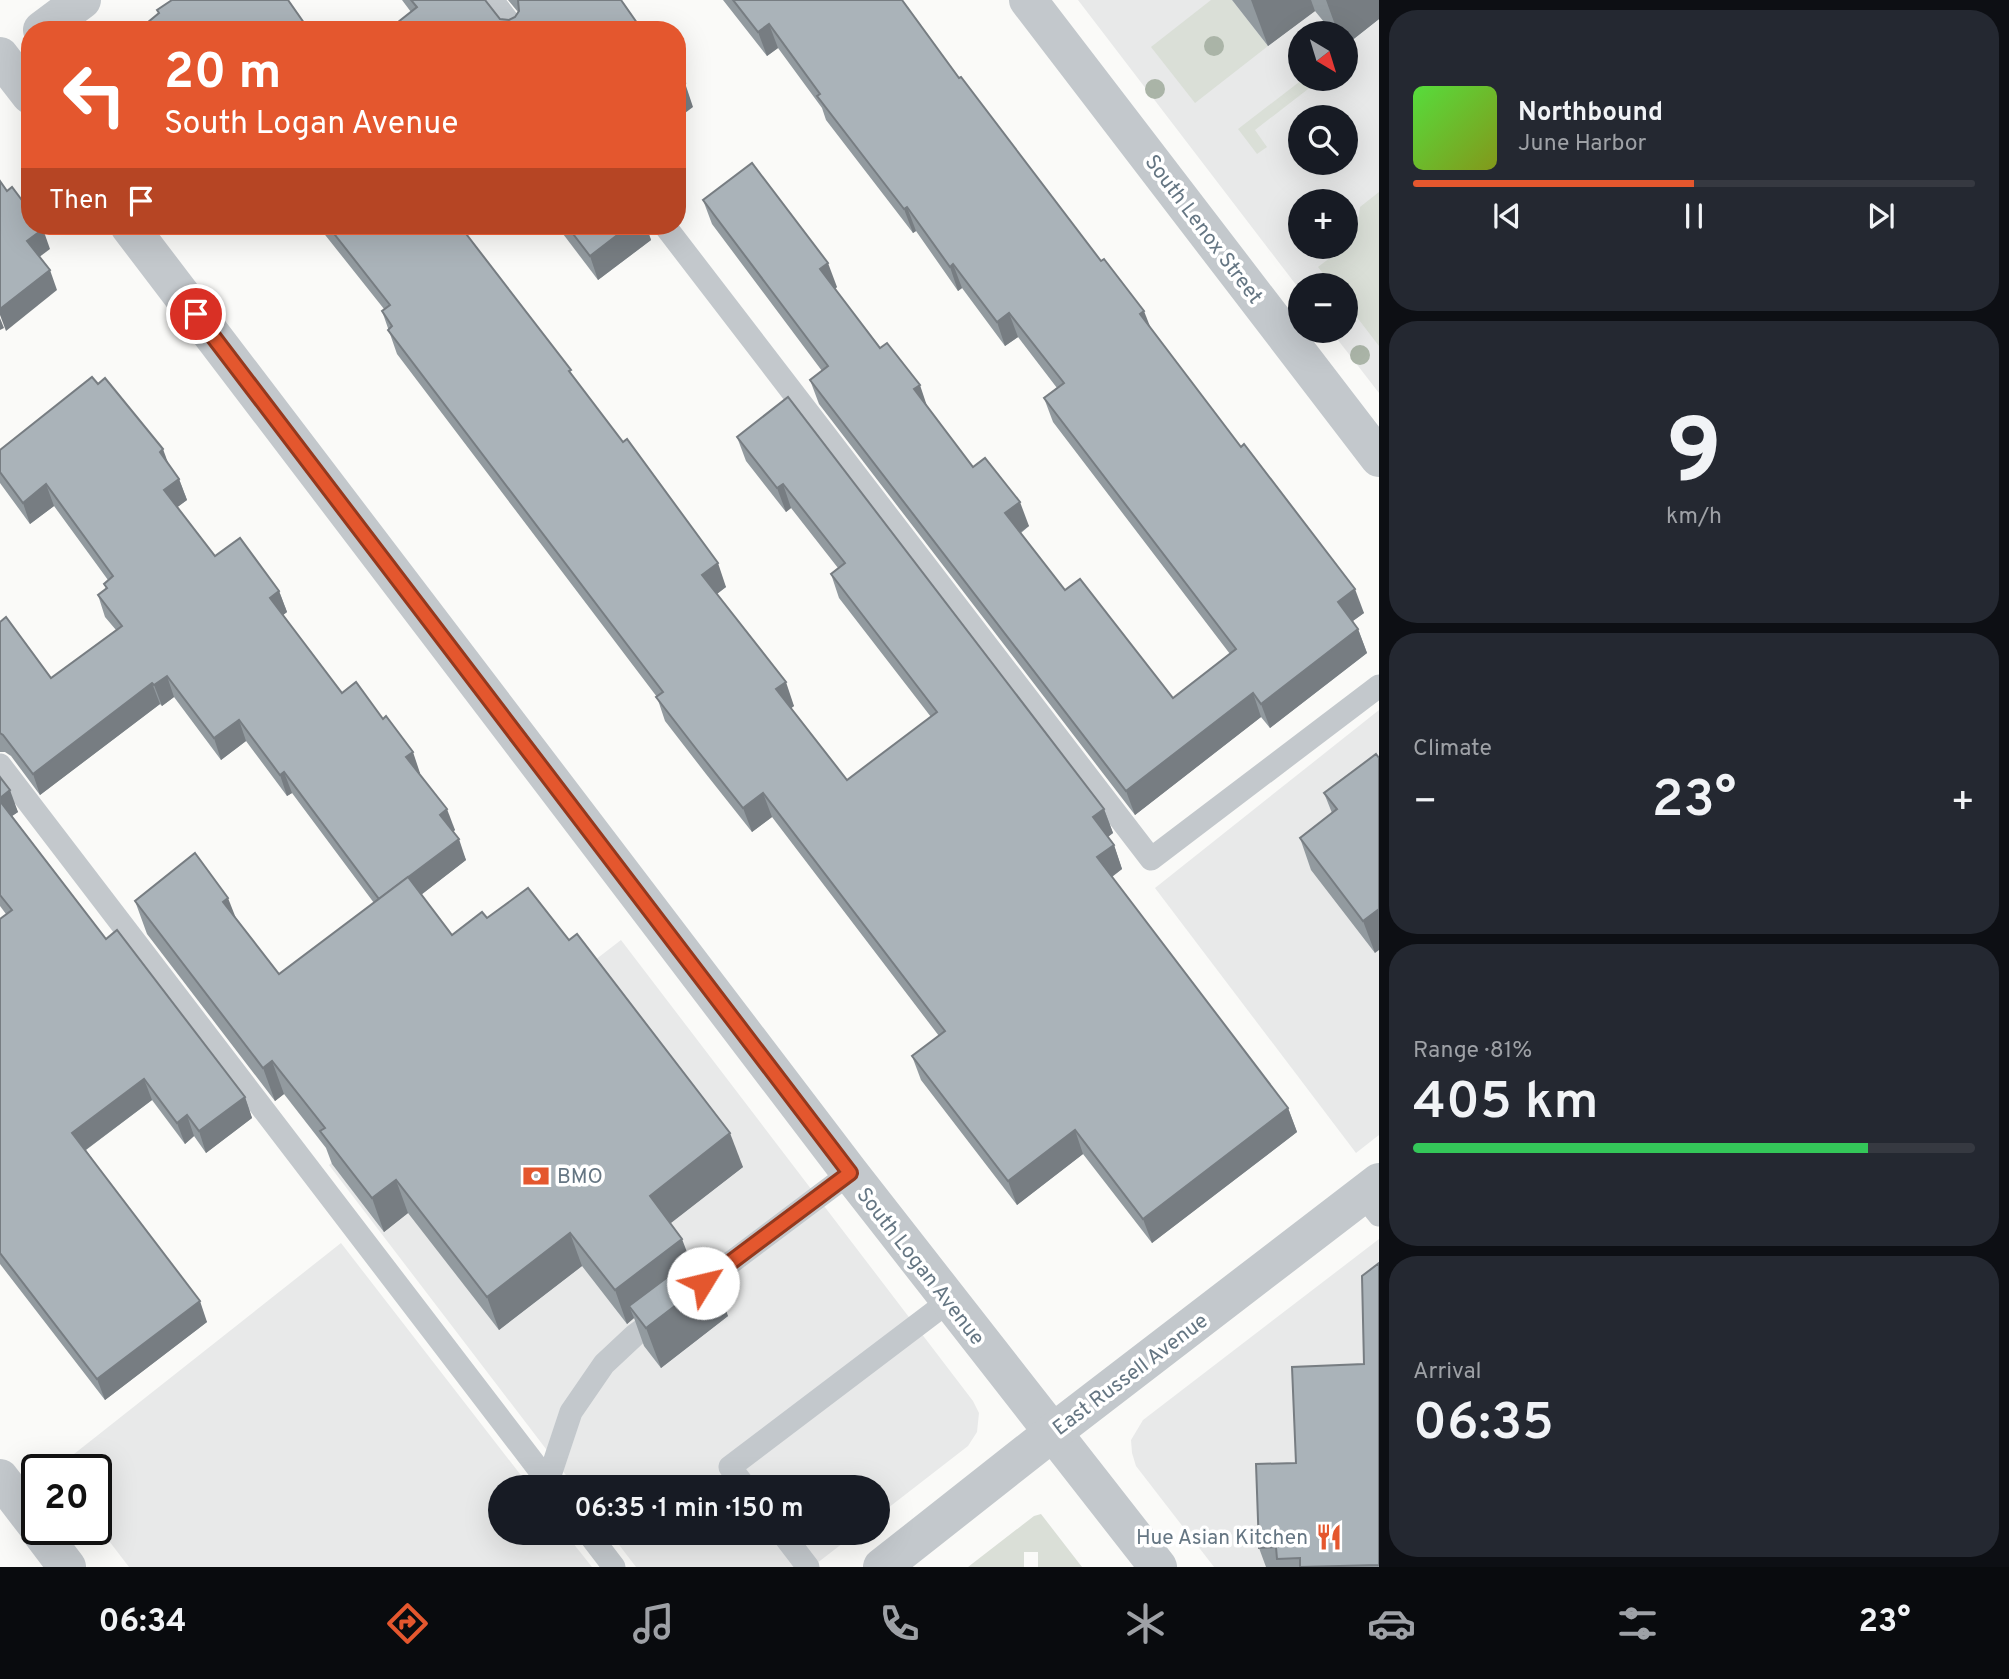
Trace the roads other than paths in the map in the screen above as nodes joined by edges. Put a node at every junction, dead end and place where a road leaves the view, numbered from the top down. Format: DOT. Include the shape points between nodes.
graph roads {
  1 [pos="82,0"];
  2 [pos="492,0"];
  3 [pos="1028,0"];
  4 [pos="54,21"];
  5 [pos="508,21"];
  6 [pos="8,55"];
  7 [pos="21,79"];
  8 [pos="136,235"];
  9 [pos="672,235"];
  10 [pos="1379,458"];
  11 [pos="1379,686"];
  12 [pos="0,765"];
  13 [pos="850,1173"];
  14 [pos="1374,1197"];
  15 [pos="949,1301"];
  16 [pos="1052,1433"];
  17 [pos="543,1475"];
  18 [pos="553,1475"];
  19 [pos="736,1475"];
  20 [pos="0,1478"];
  21 [pos="21,1506"];
  22 [pos="51,1545"];
  23 [pos="597,1545"];
  24 [pos="791,1545"];
  25 [pos="67,1567"];
  26 [pos="614,1567"];
  27 [pos="808,1567"];
  28 [pos="881,1567"];
  29 [pos="1158,1567"];
  1 -- 4 [label="street"];
  2 -- 5 [label="lane"];
  3 -- 10 [label="street, South Lenox Street"];
  6 -- 7 [label="street"];
  8 -- 13 [label="street, South Logan Avenue"];
  9 -- 11 [label="lane" via="1151,859"];
  12 -- 17 [label="lane"];
  13 -- 15 [label="street, South Logan Avenue"];
  13 -- 18 [label="lane" via="635,1335 604,1364 571,1412"];
  14 -- 16 [label="street, East Russell Avenue"];
  15 -- 16 [label="street, South Logan Avenue"];
  15 -- 19 [label="lane" via="730,1467"];
  16 -- 28 [label="street, East Russell Avenue"];
  16 -- 29 [label="street, South Logan Avenue"];
  20 -- 21 [label="street"];
  22 -- 25 [label="street"];
  23 -- 26 [label="lane"];
  24 -- 27 [label="lane"];
}
